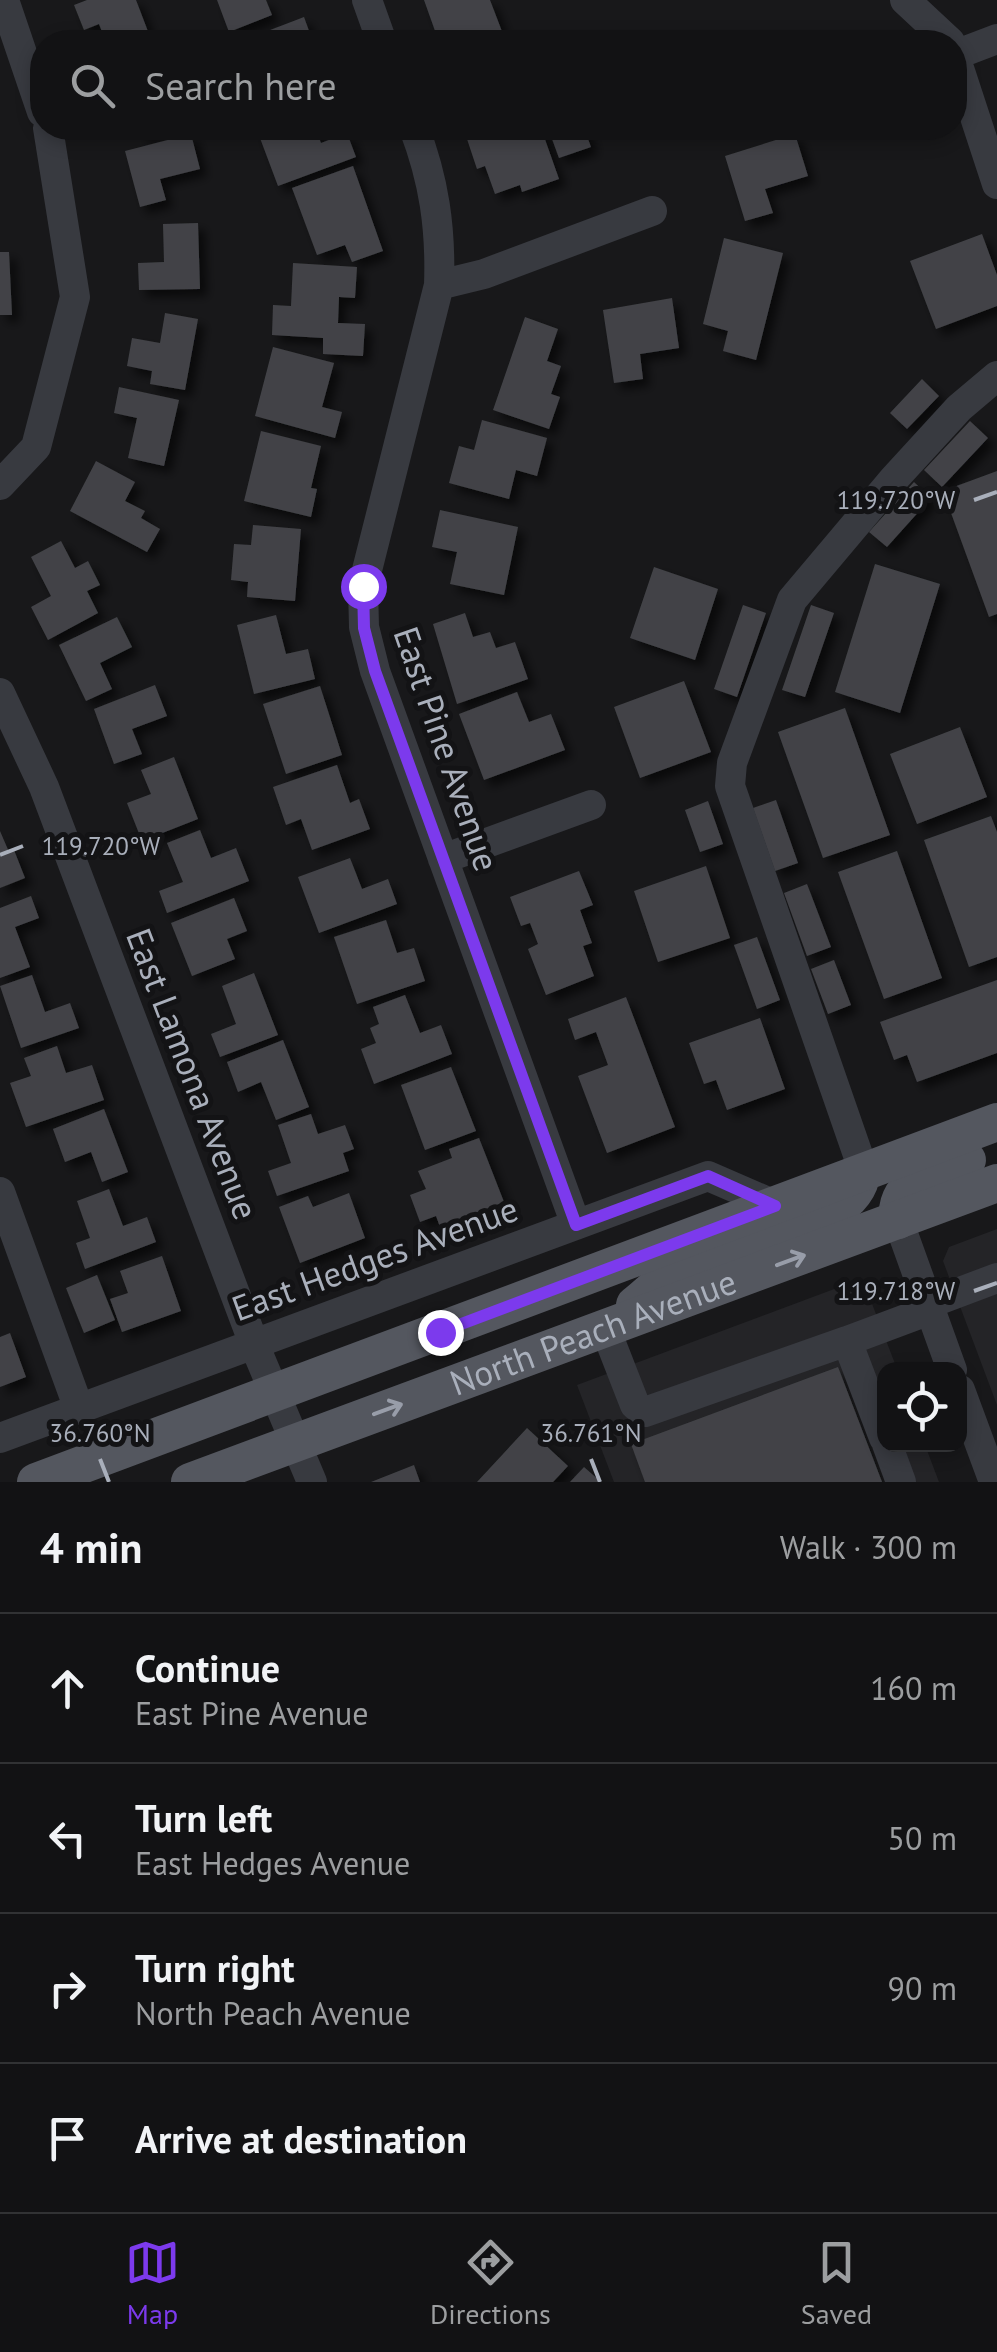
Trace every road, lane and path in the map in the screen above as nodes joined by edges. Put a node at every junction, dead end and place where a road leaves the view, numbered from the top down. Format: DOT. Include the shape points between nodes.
graph roads {
  1 [pos="4,0"];
  2 [pos="367,0"];
  3 [pos="905,0"];
  4 [pos="378,30"];
  5 [pos="937,30"];
  6 [pos="997,39"];
  7 [pos="967,50"];
  8 [pos="30,77"];
  9 [pos="967,91"];
  10 [pos="50,140"];
  11 [pos="419,140"];
  12 [pos="997,184"];
  13 [pos="652,212"];
  14 [pos="438,285"];
  15 [pos="997,376"];
  16 [pos="0,485"];
  17 [pos="0,693"];
  18 [pos="592,805"];
  19 [pos="442,859"];
  20 [pos="997,1122"];
  21 [pos="997,1148"];
  22 [pos="864,1172"];
  23 [pos="997,1183"];
  24 [pos="0,1192"];
  25 [pos="775,1206"];
  26 [pos="898,1220"];
  27 [pos="576,1225"];
  28 [pos="997,1278"];
  29 [pos="929,1307"];
  30 [pos="606,1328"];
  31 [pos="848,1341"];
  32 [pos="254,1344"];
  33 [pos="949,1362"];
  34 [pos="274,1395"];
  35 [pos="78,1409"];
  36 [pos="967,1409"];
  37 [pos="877,1417"];
  38 [pos="0,1438"];
  39 [pos="296,1443"];
  40 [pos="890,1452"];
  41 [pos="65,1475"];
  42 [pos="36,1482"];
  43 [pos="190,1482"];
  44 [pos="312,1482"];
  45 [pos="901,1482"];
  46 [pos="994,1482"];
  1 -- 8 [label="street"];
  2 -- 4 [label="street"];
  3 -- 5 [label="street"];
  6 -- 7 [label="street"];
  9 -- 12 [label="street"];
  10 -- 16 [label="street" via="75,297 36,447"];
  11 -- 14 [label="street, East Pine Avenue" via="441,235"];
  13 -- 14 [label="street"];
  14 -- 19 [label="street, East Pine Avenue" via="363,586 375,671"];
  15 -- 22 [label="street" via="893,480 792,600 732,762 730,786"];
  17 -- 32 [label="street, East Lamona Avenue" via="44,787"];
  18 -- 19 [label="street"];
  19 -- 27 [label="street, East Pine Avenue"];
  20 -- 22 [label="main road, North Peach Avenue"];
  21 -- 26 [label="main road" via="911,1184"];
  22 -- 25 [label="main road, North Peach Avenue"];
  22 -- 30 [label="main road" via="856,1191 835,1209 676,1272"];
  23 -- 26 [label="main road, North Peach Avenue"];
  24 -- 35 [label="street"];
  25 -- 27 [label="street, East Hedges Avenue" via="708,1176"];
  25 -- 34 [label="main road, North Peach Avenue"];
  26 -- 29 [label="street"];
  30 -- 26 [label="main road, North Peach Avenue, one-way"];
  27 -- 32 [label="street, East Hedges Avenue"];
  28 -- 29 [label="street"];
  29 -- 31 [label="street"];
  29 -- 33 [label="street"];
  30 -- 31 [label="street" via="634,1405 646,1412"];
  39 -- 30 [label="main road, North Peach Avenue, one-way"];
  31 -- 37 [label="street"];
  32 -- 34 [label="street, East Lamona Avenue"];
  32 -- 35 [label="street, East Hedges Avenue"];
  34 -- 39 [label="street, East Lamona Avenue"];
  34 -- 41 [label="main road, North Peach Avenue"];
  35 -- 38 [label="street, East Hedges Avenue"];
  36 -- 46 [label="street"];
  39 -- 43 [label="main road, North Peach Avenue"];
  39 -- 44 [label="street, East Lamona Avenue"];
  40 -- 45 [label="street"];
  41 -- 42 [label="main road, North Peach Avenue"];
}
